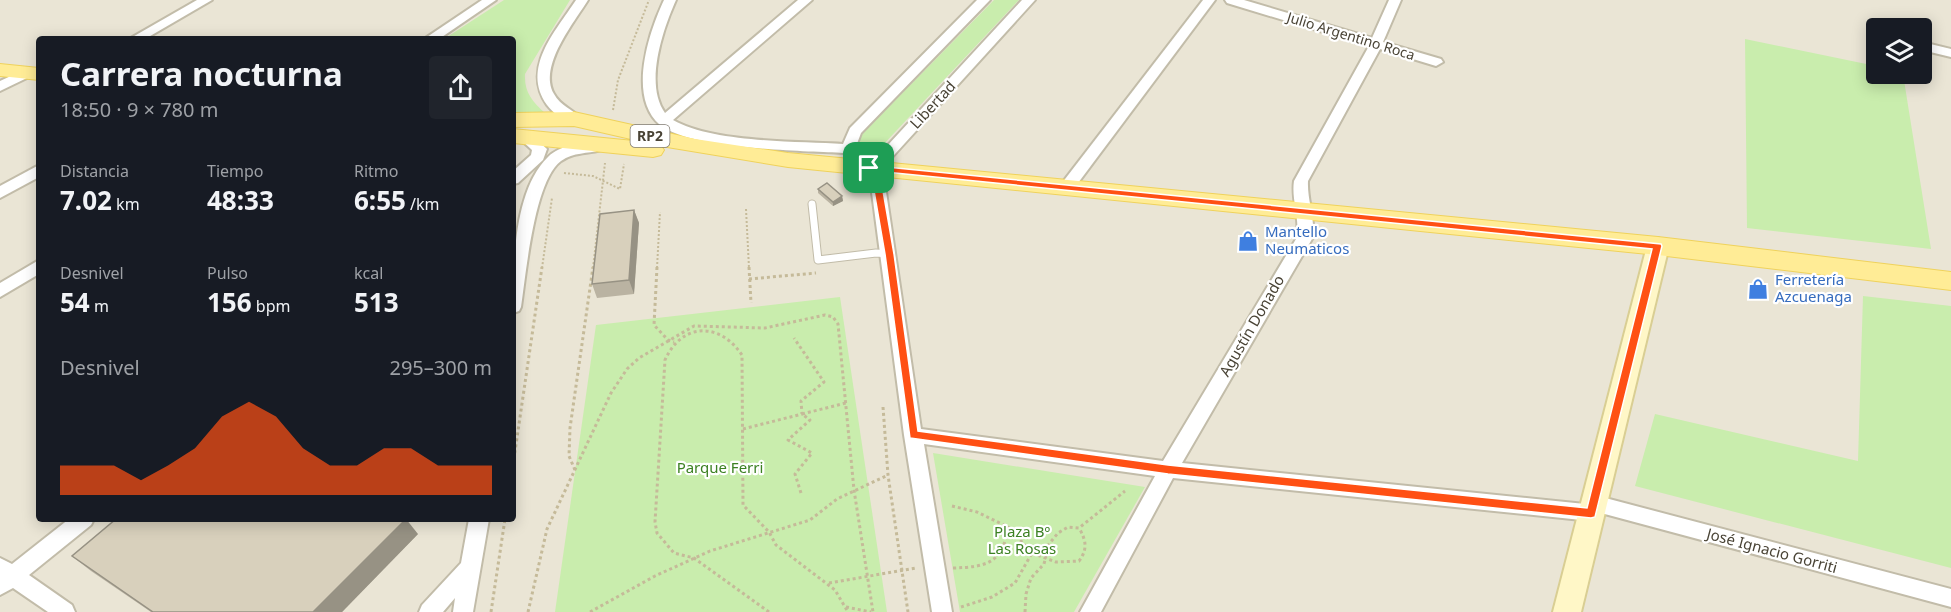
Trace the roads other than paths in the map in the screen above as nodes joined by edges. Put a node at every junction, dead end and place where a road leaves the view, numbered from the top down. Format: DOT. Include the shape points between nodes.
graph roads {
  1 [pos="206,0"];
  2 [pos="490,0"];
  3 [pos="582,0"];
  4 [pos="670,0"];
  5 [pos="806,0"];
  6 [pos="984,0"];
  7 [pos="1029,0"];
  8 [pos="1209,0"];
  9 [pos="1231,0"];
  10 [pos="1395,0"];
  11 [pos="140,36"];
  12 [pos="435,36"];
  13 [pos="1376,44"];
  14 [pos="1932,48"];
  15 [pos="1951,53"];
  16 [pos="1436,62"];
  17 [pos="574,119"];
  18 [pos="664,121"];
  19 [pos="517,131"];
  20 [pos="848,149"];
  21 [pos="609,155"];
  22 [pos="788,160"];
  23 [pos="869,168"];
  24 [pos="36,172"];
  25 [pos="516,176"];
  26 [pos="1067,187"];
  27 [pos="0,193"];
  28 [pos="812,204"];
  29 [pos="1304,211"];
  30 [pos="520,217"];
  31 [pos="1658,246"];
  32 [pos="890,254"];
  33 [pos="36,268"];
  34 [pos="516,268"];
  35 [pos="1951,281"];
  36 [pos="0,291"];
  37 [pos="914,435"];
  38 [pos="1168,470"];
  39 [pos="1593,508"];
  40 [pos="80,522"];
  41 [pos="478,522"];
  42 [pos="471,567"];
  43 [pos="4,576"];
  44 [pos="1951,598"];
  45 [pos="948,610"];
  46 [pos="65,612"];
  47 [pos="429,612"];
  48 [pos="463,612"];
  49 [pos="1090,612"];
  50 [pos="1567,612"];
  1 -- 11 [label="street"];
  2 -- 12 [label="street"];
  3 -- 17 [label="street" via="545,60 542,72 547,99"];
  4 -- 18 [label="street" via="658,28 650,83 651,99"];
  5 -- 18 [label="street"];
  6 -- 20 [label="street" via="855,131"];
  7 -- 23 [label="street, Libertad" via="890,152"];
  8 -- 26 [label="street"];
  9 -- 13 [label="street, Julio Argentino Roca"];
  10 -- 13 [label="street, Agustín Donado"];
  13 -- 16 [label="street, Julio Argentino Roca"];
  13 -- 29 [label="street, Agustín Donado" via="1301,181"];
  14 -- 15 [label="street"];
  17 -- 19 [label="main road, RP2"];
  17 -- 22 [label="main road, RP2" via="695,146"];
  18 -- 20 [label="street" via="676,129 705,137"];
  19 -- 21 [label="main road, RP2"];
  19 -- 25 [label="street" via="540,149 538,157"];
  20 -- 23 [label="street" via="856,162"];
  21 -- 22 [label="main road, RP2"];
  21 -- 30 [label="street" via="575,148 560,154 544,170"];
  22 -- 23 [label="main road, RP2"];
  23 -- 26 [label="main road, RP2"];
  23 -- 32 [label="street" via="878,185"];
  24 -- 27 [label="street"];
  26 -- 29 [label="main road, RP2"];
  28 -- 32 [label="lane" via="818,260"];
  29 -- 31 [label="main road, RP2"];
  29 -- 38 [label="street, Agustín Donado" via="1306,228 1301,243"];
  30 -- 34 [label="street"];
  31 -- 35 [label="main road, RP2"];
  31 -- 39 [label="street"];
  32 -- 37 [label="street"];
  33 -- 36 [label="street"];
  37 -- 38 [label="street, José Ignacio Gorriti"];
  37 -- 45 [label="street"];
  38 -- 39 [label="street, José Ignacio Gorriti"];
  38 -- 49 [label="street, Agustín Donado"];
  39 -- 44 [label="street, José Ignacio Gorriti"];
  39 -- 50 [label="street"];
  40 -- 43 [label="street"];
  41 -- 42 [label="street"];
  42 -- 47 [label="street"];
  42 -- 48 [label="street"];
  43 -- 46 [label="street"];
}
